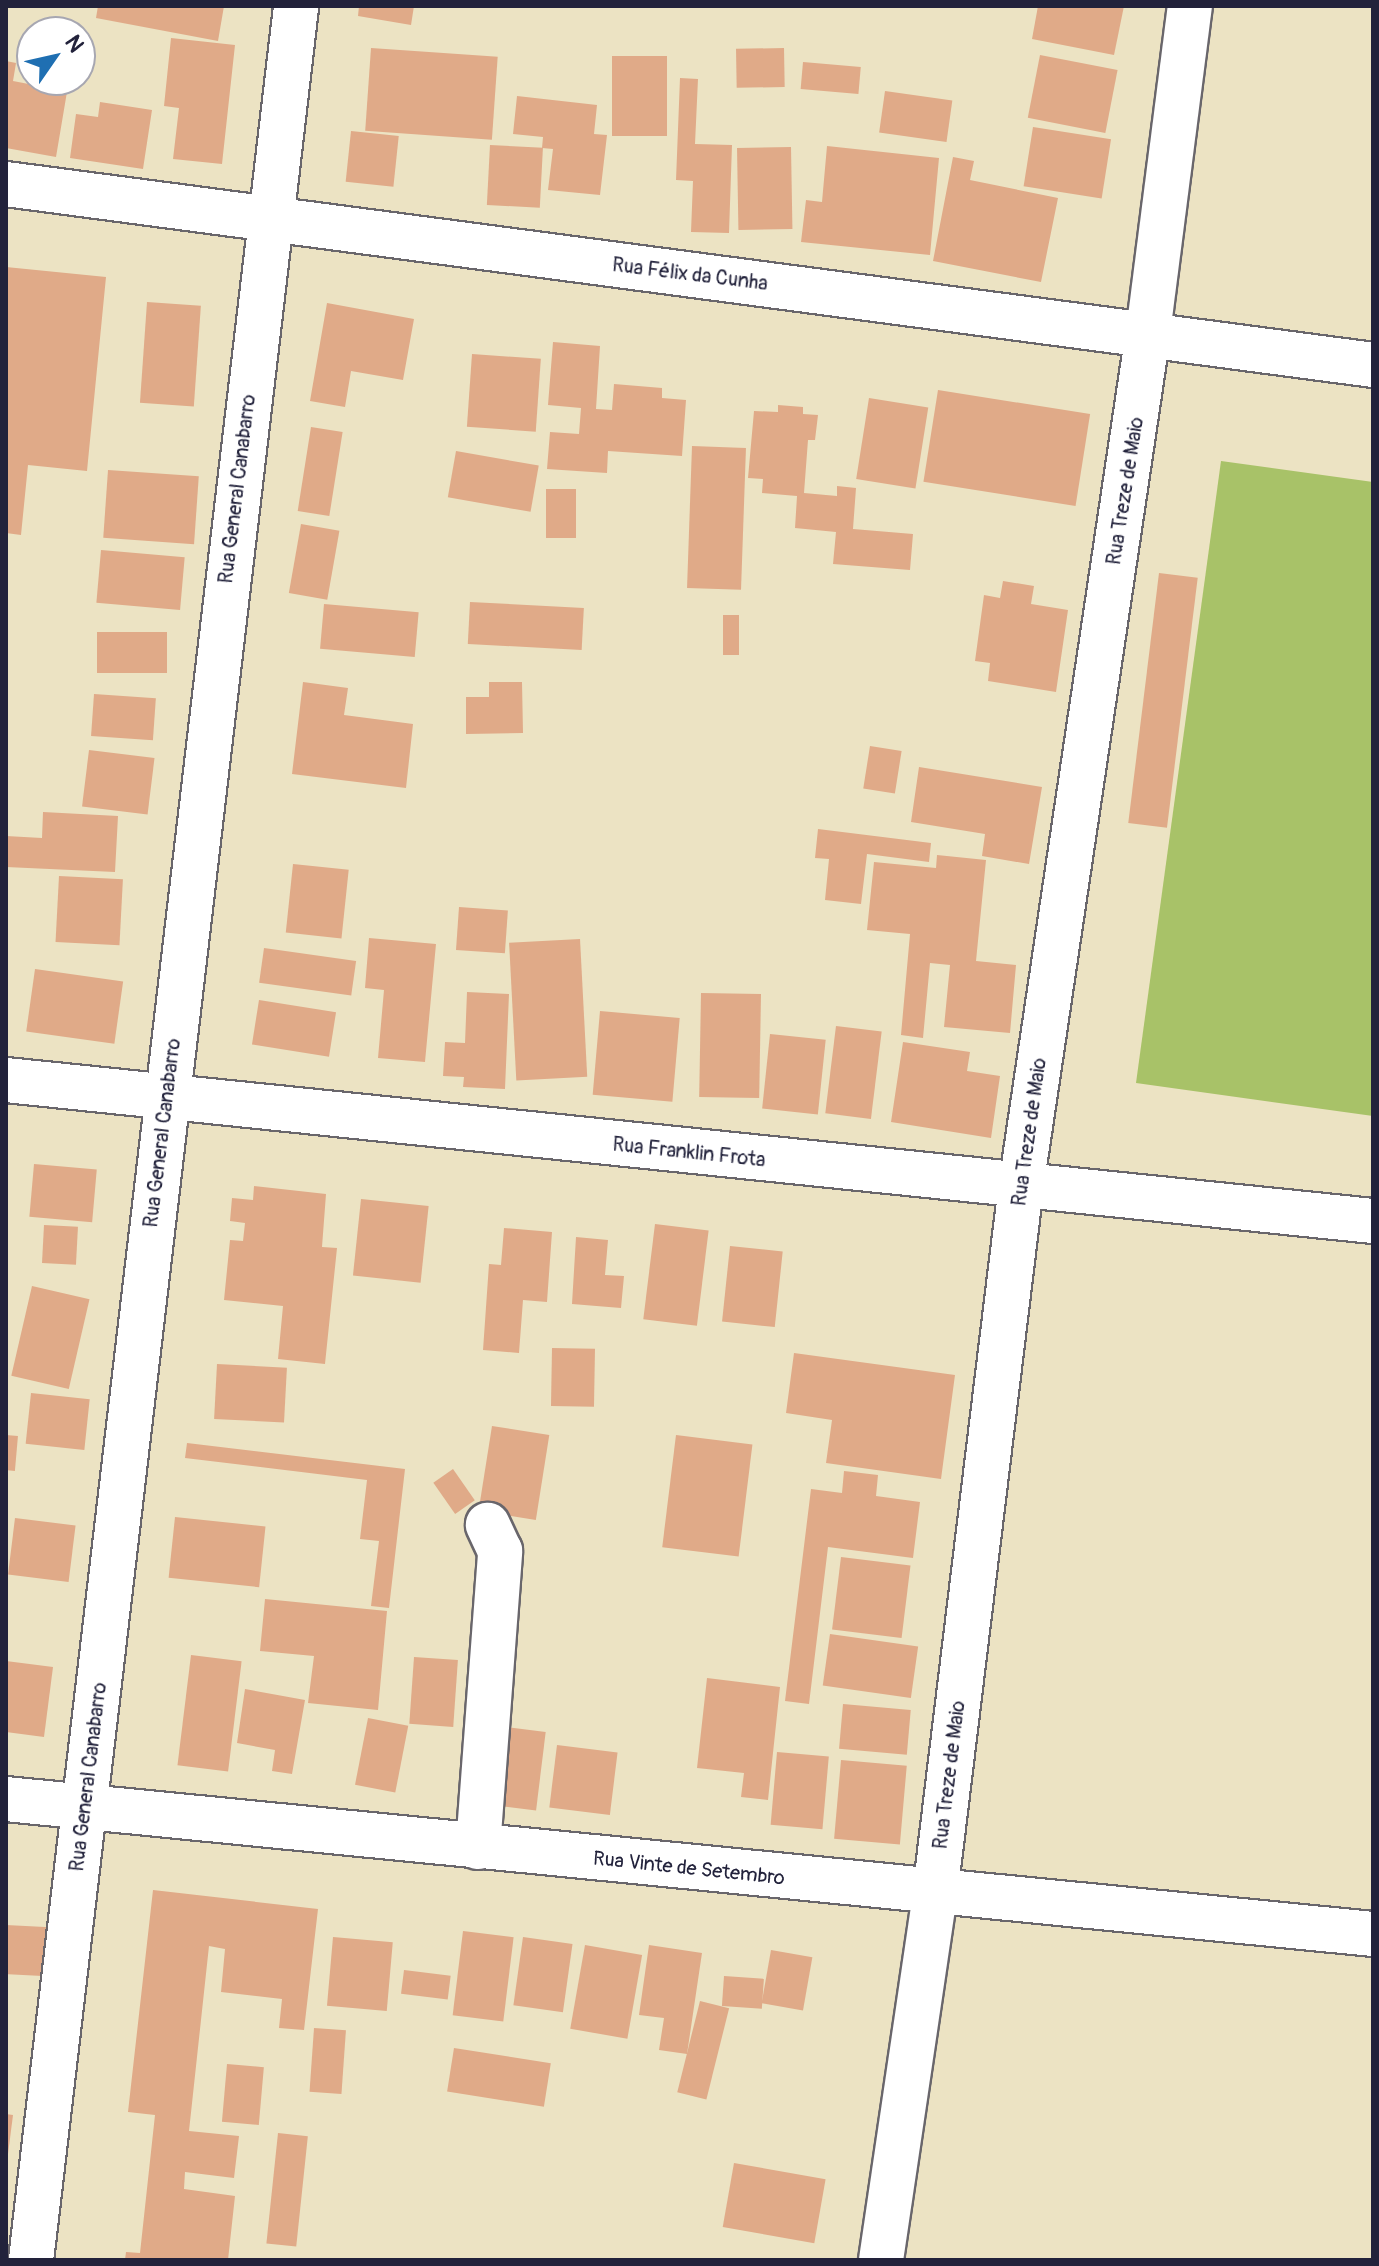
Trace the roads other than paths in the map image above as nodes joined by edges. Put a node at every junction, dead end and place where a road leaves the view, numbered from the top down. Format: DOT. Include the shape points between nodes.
graph roads {
  1 [pos="296,6"];
  2 [pos="1190,6"];
  3 [pos="6,184"];
  4 [pos="268,220"];
  5 [pos="1148,333"];
  6 [pos="1373,365"];
  7 [pos="6,1080"];
  8 [pos="166,1098"];
  9 [pos="1021,1186"];
  10 [pos="1373,1221"];
  11 [pos="488,1525"];
  12 [pos="6,1799"];
  13 [pos="84,1807"];
  14 [pos="478,1847"];
  15 [pos="935,1893"];
  16 [pos="1373,1934"];
  17 [pos="31,2260"];
  18 [pos="881,2260"];
  1 -- 4 [label="street, Rua General Canabarro"];
  2 -- 5 [label="street, Rua Treze de Maio"];
  3 -- 4 [label="street, Rua Félix da Cunha"];
  4 -- 5 [label="street, Rua Félix da Cunha"];
  4 -- 8 [label="street, Rua General Canabarro"];
  5 -- 6 [label="street, Rua Félix da Cunha"];
  5 -- 9 [label="street, Rua Treze de Maio"];
  7 -- 8 [label="street, Rua Franklin Frota"];
  8 -- 9 [label="street, Rua Franklin Frota"];
  8 -- 13 [label="street, Rua General Canabarro"];
  9 -- 10 [label="street, Rua Franklin Frota"];
  9 -- 15 [label="street, Rua Treze de Maio"];
  11 -- 14 [label="street" via="500,1551"];
  12 -- 13 [label="street, Rua Vinte de Setembro"];
  13 -- 14 [label="street, Rua Vinte de Setembro"];
  13 -- 17 [label="street, Rua General Canabarro"];
  14 -- 15 [label="street, Rua Vinte de Setembro"];
  15 -- 16 [label="street, Rua Vinte de Setembro"];
  15 -- 18 [label="street, Rua Treze de Maio"];
}
